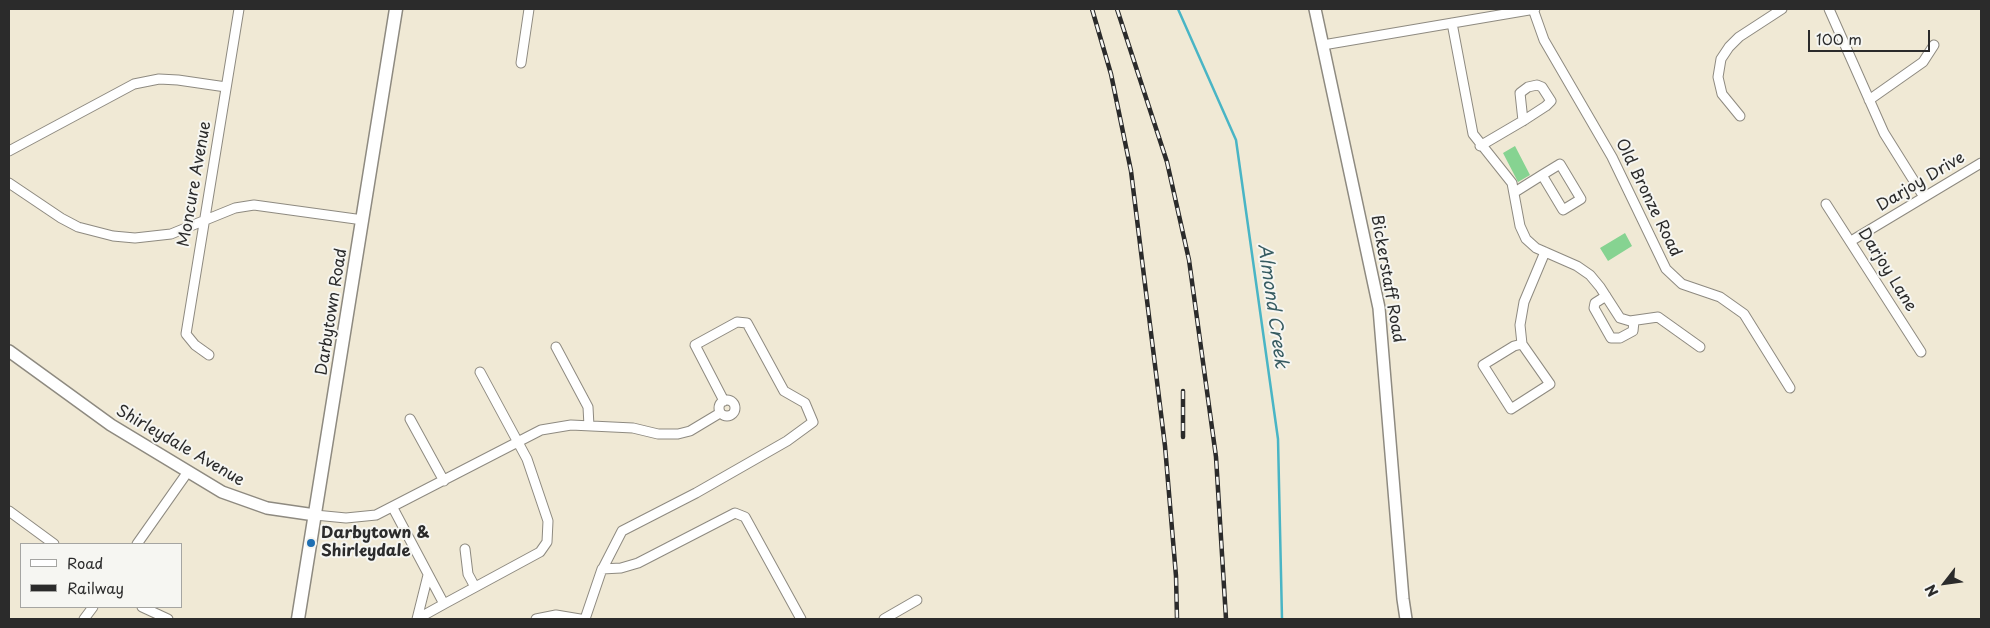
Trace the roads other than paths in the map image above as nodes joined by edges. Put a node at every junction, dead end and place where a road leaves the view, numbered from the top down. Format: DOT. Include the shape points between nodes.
graph roads {
  1 [pos="240,9"];
  2 [pos="396,9"];
  3 [pos="529,9"];
  4 [pos="1316,9"];
  5 [pos="1534,9"];
  6 [pos="1782,9"];
  7 [pos="1829,9"];
  8 [pos="1452,23"];
  9 [pos="1934,45"];
  10 [pos="1323,46"];
  11 [pos="521,62"];
  12 [pos="226,87"];
  13 [pos="1869,100"];
  14 [pos="1740,116"];
  15 [pos="1523,120"];
  16 [pos="1480,146"];
  17 [pos="9,151"];
  18 [pos="1981,163"];
  19 [pos="1542,175"];
  20 [pos="9,183"];
  21 [pos="1515,192"];
  22 [pos="1924,197"];
  23 [pos="1826,204"];
  24 [pos="363,220"];
  25 [pos="205,222"];
  26 [pos="1851,241"];
  27 [pos="1544,252"];
  28 [pos="1606,296"];
  29 [pos="1634,320"];
  30 [pos="1522,344"];
  31 [pos="556,347"];
  32 [pos="1700,347"];
  33 [pos="9,351"];
  34 [pos="1921,352"];
  35 [pos="209,355"];
  36 [pos="480,372"];
  37 [pos="1790,388"];
  38 [pos="724,401"];
  39 [pos="720,413"];
  40 [pos="410,419"];
  41 [pos="589,426"];
  42 [pos="517,441"];
  43 [pos="188,472"];
  44 [pos="444,480"];
  45 [pos="393,508"];
  46 [pos="10,515"];
  47 [pos="315,515"];
  48 [pos="52,543"];
  49 [pos="138,543"];
  50 [pos="465,549"];
  51 [pos="603,568"];
  52 [pos="428,575"];
  53 [pos="475,588"];
  54 [pos="917,600"];
  55 [pos="444,604"];
  56 [pos="92,608"];
  57 [pos="144,608"];
  58 [pos="84,619"];
  59 [pos="168,619"];
  60 [pos="298,619"];
  61 [pos="417,619"];
  62 [pos="536,619"];
  63 [pos="580,619"];
  64 [pos="585,619"];
  65 [pos="801,619"];
  66 [pos="884,619"];
  67 [pos="1406,619"];
  1 -- 12 [label="street, Moncure Avenue"];
  2 -- 24 [label="main road, Darbytown Road"];
  3 -- 11 [label="street"];
  4 -- 10 [label="street, Bickerstaff Road"];
  5 -- 8 [label="street"];
  5 -- 37 [label="street, Old Bronze Road" via="1544,40 1612,157 1666,268 1682,284 1720,297 1744,314"];
  6 -- 14 [label="street" via="1739,37 1721,59 1718,77 1722,94"];
  7 -- 13 [label="street"];
  8 -- 10 [label="street"];
  8 -- 16 [label="street" via="1470,126"];
  9 -- 13 [label="street" via="1923,62"];
  10 -- 67 [label="street, Bickerstaff Road" via="1379,308"];
  12 -- 17 [label="street" via="178,80 134,84"];
  12 -- 25 [label="street, Moncure Avenue"];
  13 -- 22 [label="street" via="1884,133"];
  15 -- 16 [label="street"];
  16 -- 21 [label="street" via="1507,176"];
  18 -- 22 [label="street, Darjoy Drive"];
  19 -- 19 [label="street" via="1560,164 1581,199 1563,210"];
  19 -- 21 [label="street"];
  20 -- 25 [label="street" via="61,218 93,232 113,236 160,236"];
  21 -- 27 [label="street" via="1522,232 1529,242"];
  22 -- 26 [label="street, Darjoy Drive"];
  23 -- 26 [label="street, Darjoy Lane"];
  24 -- 25 [label="street" via="254,205 235,208"];
  24 -- 47 [label="main road, Darbytown Road"];
  25 -- 35 [label="street, Moncure Avenue" via="186,334 194,345"];
  26 -- 34 [label="street, Darjoy Lane"];
  27 -- 28 [label="street" via="1583,270 1597,282"];
  27 -- 30 [label="street" via="1523,309 1520,325"];
  28 -- 29 [label="street" via="1620,318"];
  28 -- 29 [label="street" via="1595,302 1594,308 1611,338 1620,338 1633,331"];
  29 -- 32 [label="street" via="1658,318"];
  30 -- 30 [label="street" via="1550,384 1511,409 1483,365"];
  31 -- 41 [label="street" via="588,407"];
  33 -- 43 [label="street, Shirleydale Avenue" via="111,425"];
  36 -- 42 [label="street"];
  38 -- 39 [label="street" via="719,406"];
  38 -- 39 [label="street" via="733,402 735,411 728,416"];
  38 -- 51 [label="street" via="695,345 737,322 747,323 784,391 805,403 813,422 787,441 696,493 622,531"];
  39 -- 41 [label="street, Shirleydale Avenue" via="690,431 678,434"];
  40 -- 44 [label="street"];
  41 -- 42 [label="street, Shirleydale Avenue" via="558,426"];
  42 -- 44 [label="street, Shirleydale Avenue"];
  42 -- 53 [label="street" via="527,459 548,521 549,537 540,552"];
  43 -- 47 [label="street, Shirleydale Avenue" via="242,501"];
  43 -- 49 [label="street"];
  44 -- 45 [label="street, Shirleydale Avenue"];
  45 -- 47 [label="street, Shirleydale Avenue" via="360,518"];
  45 -- 52 [label="street"];
  46 -- 48 [label="street"];
  47 -- 60 [label="main road, Darbytown Road"];
  50 -- 53 [label="street" via="468,574"];
  51 -- 64 [label="street"];
  51 -- 65 [label="street" via="621,568 638,563 735,513 745,517"];
  52 -- 55 [label="street"];
  52 -- 61 [label="street"];
  53 -- 55 [label="street"];
  54 -- 66 [label="street"];
  55 -- 61 [label="street"];
  56 -- 58 [label="street"];
  57 -- 59 [label="street"];
  62 -- 63 [label="street" via="556,615"];
}
